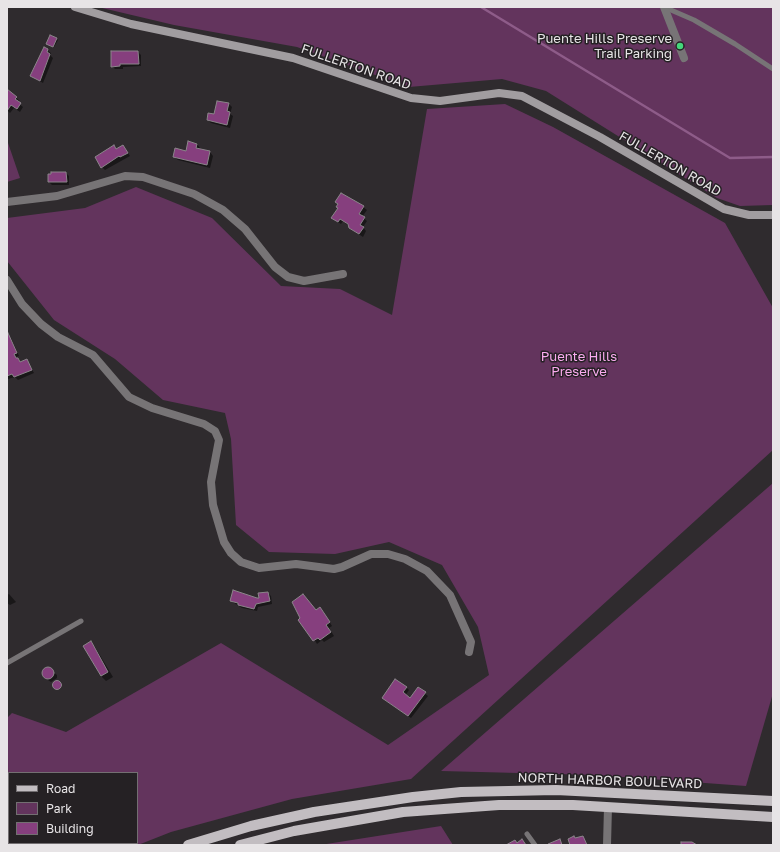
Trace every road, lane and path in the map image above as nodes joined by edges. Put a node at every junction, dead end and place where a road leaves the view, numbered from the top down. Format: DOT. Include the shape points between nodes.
graph roads {
  1 [pos="74,7"];
  2 [pos="663,7"];
  3 [pos="684,58"];
  4 [pos="773,69"];
  5 [pos="7,202"];
  6 [pos="773,215"];
  7 [pos="343,274"];
  8 [pos="7,280"];
  9 [pos="81,621"];
  10 [pos="469,652"];
  11 [pos="7,663"];
  12 [pos="661,795"];
  13 [pos="773,801"];
  14 [pos="608,807"];
  15 [pos="773,817"];
  16 [pos="527,834"];
  17 [pos="188,845"];
  18 [pos="240,845"];
  19 [pos="534,845"];
  20 [pos="607,845"];
  1 -- 6 [label="street, FULLERTON ROAD" via="131,24 293,58 411,98 440,100 499,93 522,96 600,137 724,209 744,214"];
  2 -- 3 [label="street"];
  2 -- 4 [label="lane" via="694,20"];
  5 -- 7 [label="street" via="57,196 125,176 143,177 194,194 223,210 245,229 275,267 288,277 304,280"];
  8 -- 10 [label="street" via="22,304 41,324 52,334 93,355 129,397 152,408 204,424 215,431 219,440 211,482 213,505 224,542 240,562 259,568 296,564 334,569 372,554 405,559 427,571 450,595 471,642"];
  9 -- 11 [label="lane"];
  12 -- 13 [label="main road, NORTH HARBOR BOULEVARD"];
  12 -- 14 [label="main road" via="651,801 621,798"];
  12 -- 17 [label="main road, NORTH HARBOR BOULEVARD" via="556,790 412,796 314,812 251,826"];
  14 -- 15 [label="main road, NORTH HARBOR BOULEVARD"];
  14 -- 18 [label="main road, NORTH HARBOR BOULEVARD" via="573,804 499,805 403,812 294,831"];
  14 -- 20 [label="street"];
  16 -- 19 [label="lane"];
}
